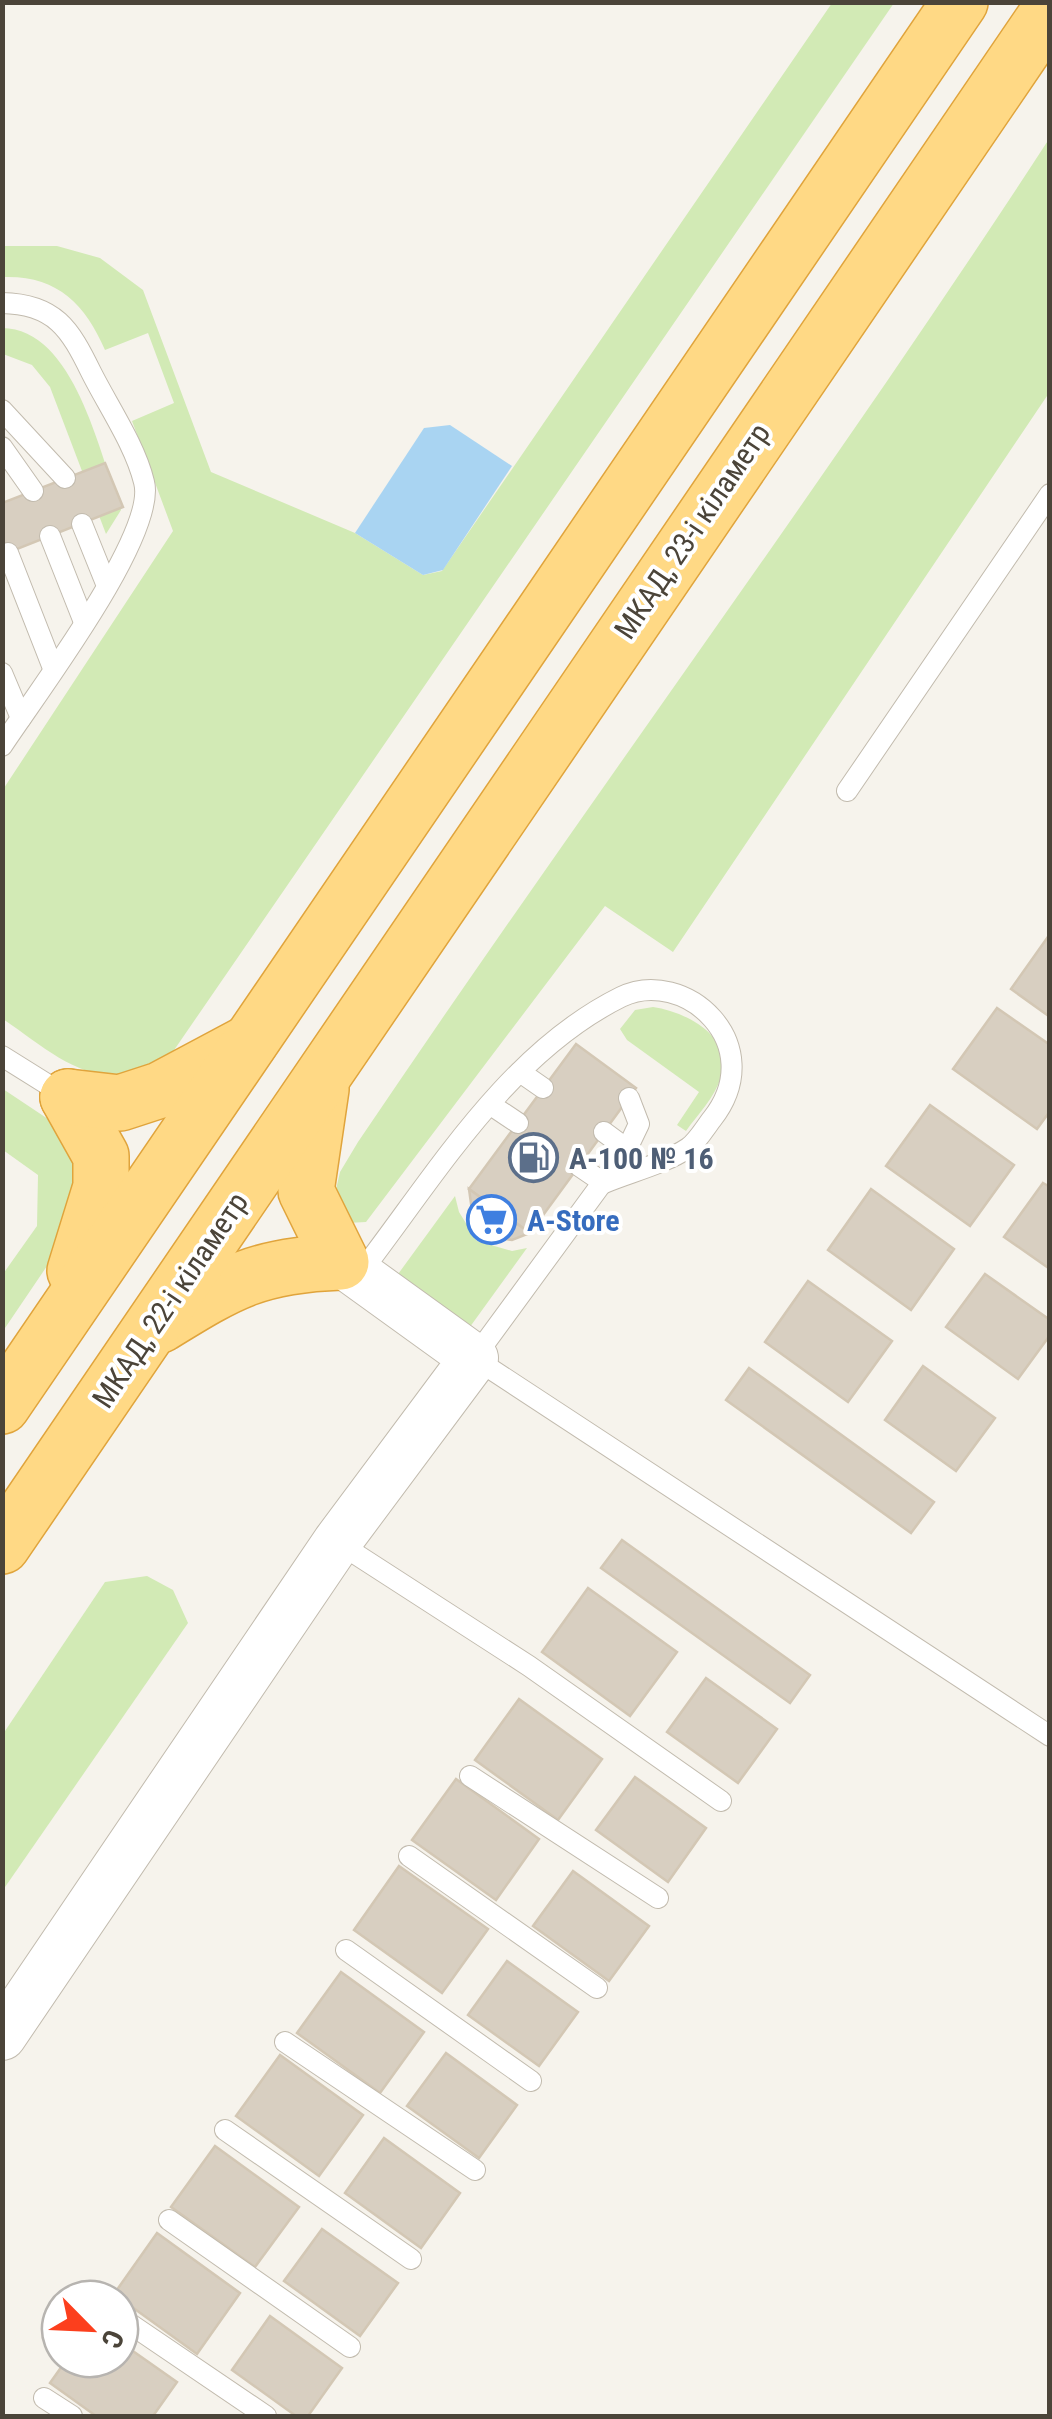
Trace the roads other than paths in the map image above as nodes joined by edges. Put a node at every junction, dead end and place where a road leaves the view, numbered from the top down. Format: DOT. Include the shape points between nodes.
graph roads {
  1 [pos="960,2"];
  2 [pos="1050,10"];
  3 [pos="2,303"];
  4 [pos="2,410"];
  5 [pos="2,447"];
  6 [pos="65,478"];
  7 [pos="32,492"];
  8 [pos="1050,494"];
  9 [pos="82,524"];
  10 [pos="50,536"];
  11 [pos="8,552"];
  12 [pos="108,586"];
  13 [pos="84,622"];
  14 [pos="53,668"];
  15 [pos="2,673"];
  16 [pos="21,718"];
  17 [pos="2,746"];
  18 [pos="848,791"];
  19 [pos="266,1025"];
  20 [pos="2,1056"];
  21 [pos="331,1061"];
  22 [pos="520,1072"];
  23 [pos="543,1088"];
  24 [pos="68,1097"];
  25 [pos="628,1098"];
  26 [pos="490,1105"];
  27 [pos="518,1123"];
  28 [pos="604,1132"];
  29 [pos="628,1149"];
  30 [pos="579,1166"];
  31 [pos="604,1182"];
  32 [pos="350,1269"];
  33 [pos="56,1326"];
  34 [pos="148,1332"];
  35 [pos="474,1358"];
  36 [pos="2,1406"];
  37 [pos="337,1542"];
  38 [pos="2,1546"];
  39 [pos="1050,1736"];
  40 [pos="470,1776"];
  41 [pos="721,1800"];
  42 [pos="409,1856"];
  43 [pos="658,1898"];
  44 [pos="346,1950"];
  45 [pos="597,1988"];
  46 [pos="2,2036"];
  47 [pos="285,2042"];
  48 [pos="531,2082"];
  49 [pos="225,2130"];
  50 [pos="475,2170"];
  51 [pos="169,2220"];
  52 [pos="411,2260"];
  53 [pos="140,2331"];
  54 [pos="350,2347"];
  55 [pos="44,2398"];
  56 [pos="72,2416"];
  57 [pos="266,2416"];
  1 -- 19 [label="highway"];
  2 -- 21 [label="highway, МКАД, 23-і кіламетр"];
  3 -- 12 [label="lane" via="60,320 146,484 139,530"];
  4 -- 6 [label="lane"];
  5 -- 7 [label="lane"];
  8 -- 18 [label="lane"];
  9 -- 12 [label="lane"];
  10 -- 13 [label="lane"];
  11 -- 14 [label="lane"];
  12 -- 13 [label="lane"];
  13 -- 14 [label="lane"];
  14 -- 16 [label="lane"];
  15 -- 16 [label="lane"];
  16 -- 17 [label="lane"];
  19 -- 24 [label="highway" via="160,1090 120,1103"];
  19 -- 33 [label="highway"];
  20 -- 24 [label="lane"];
  21 -- 32 [label="highway" via="306,1192"];
  21 -- 34 [label="highway, МКАД, 22-і кіламетр"];
  22 -- 23 [label="lane"];
  22 -- 26 [label="lane"];
  22 -- 31 [label="lane" via="624,995 679,998 722,1027 734,1052 734,1077 723,1105 690,1147"];
  24 -- 33 [label="highway" via="101,1156 101,1188"];
  25 -- 29 [label="lane" via="639,1124"];
  26 -- 27 [label="lane"];
  26 -- 32 [label="lane"];
  28 -- 29 [label="lane"];
  29 -- 31 [label="lane"];
  30 -- 31 [label="lane"];
  31 -- 35 [label="lane"];
  32 -- 34 [label="highway" via="283,1264 251,1274"];
  32 -- 35 [label="street"];
  33 -- 36 [label="highway"];
  34 -- 38 [label="highway, МКАД, 22-і кіламетр"];
  35 -- 37 [label="street"];
  35 -- 39 [label="lane"];
  37 -- 41 [label="lane"];
  37 -- 46 [label="street"];
  40 -- 43 [label="lane"];
  42 -- 45 [label="lane"];
  44 -- 48 [label="lane"];
  47 -- 50 [label="lane"];
  49 -- 52 [label="lane"];
  51 -- 54 [label="lane"];
  53 -- 57 [label="lane"];
  55 -- 56 [label="lane"];
}
